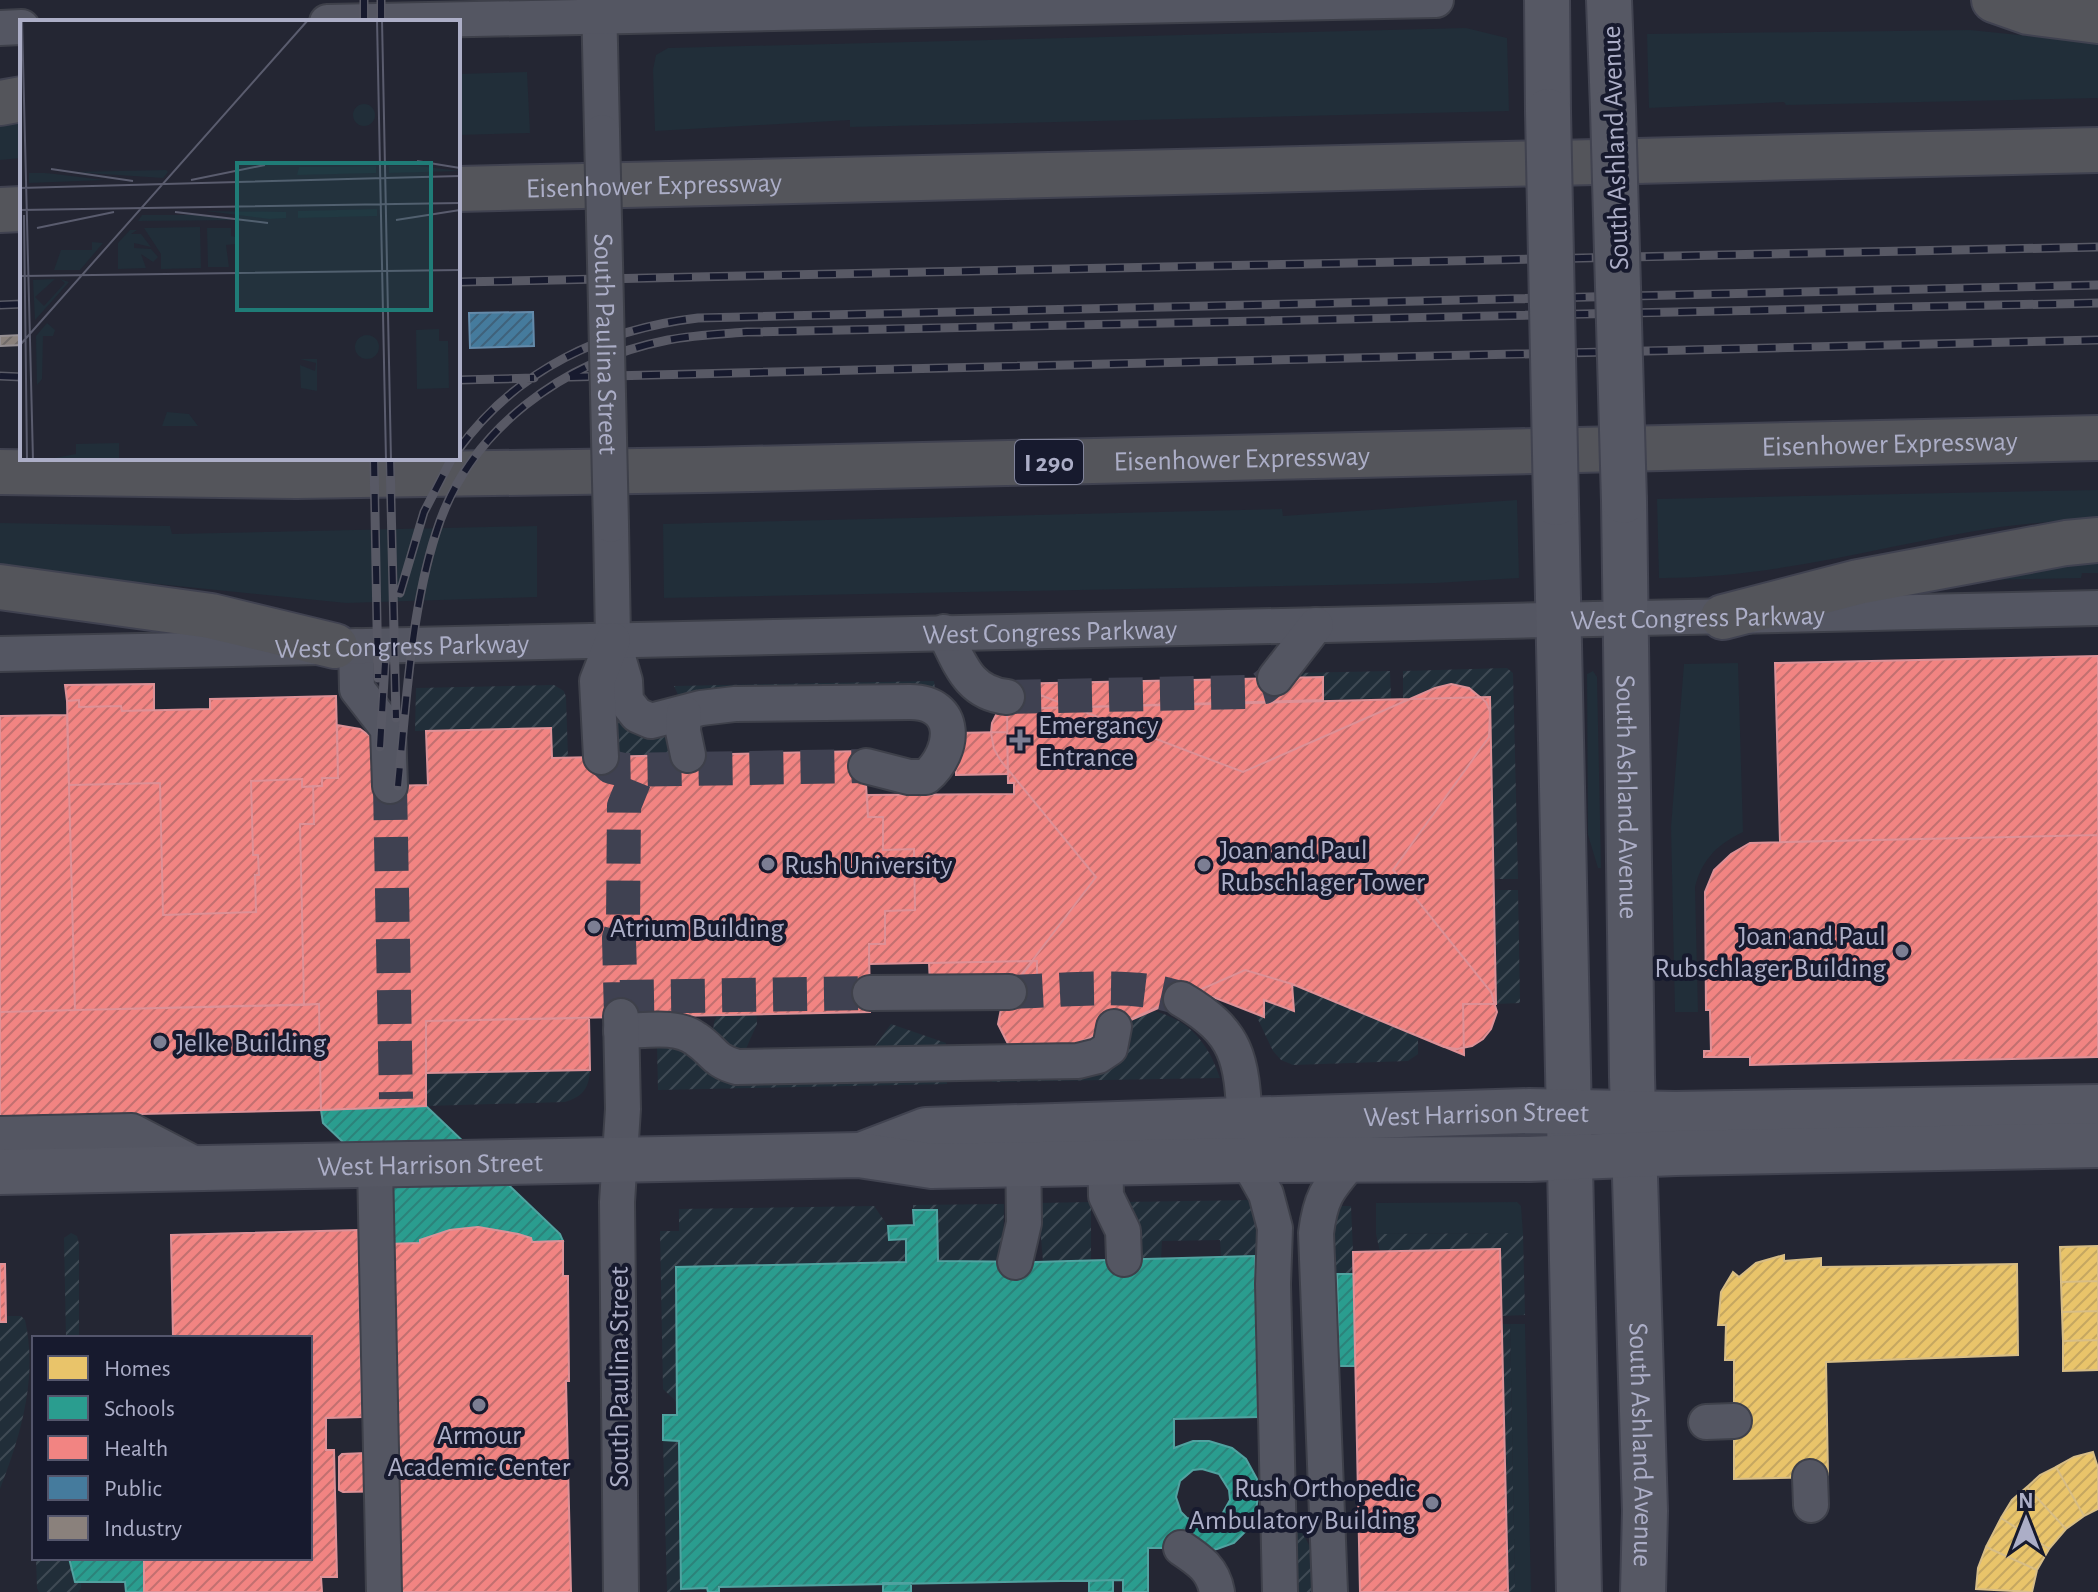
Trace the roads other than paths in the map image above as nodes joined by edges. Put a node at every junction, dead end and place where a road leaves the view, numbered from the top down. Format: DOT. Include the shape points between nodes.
graph roads {
  1 [pos="1436,0"];
  2 [pos="1547,0"];
  3 [pos="1609,0"];
  4 [pos="1994,0"];
  5 [pos="599,8"];
  6 [pos="366,20"];
  7 [pos="2098,21"];
  8 [pos="20,27"];
  9 [pos="0,28"];
  10 [pos="20,99"];
  11 [pos="0,103"];
  12 [pos="2098,150"];
  13 [pos="460,189"];
  14 [pos="20,209"];
  15 [pos="0,210"];
  16 [pos="2098,438"];
  17 [pos="0,472"];
  18 [pos="2098,540"];
  19 [pos="0,587"];
  20 [pos="2098,608"];
  21 [pos="1723,617"];
  22 [pos="1557,619"];
  23 [pos="1626,619"];
  24 [pos="1316,625"];
  25 [pos="944,632"];
  26 [pos="613,640"];
  27 [pos="345,646"];
  28 [pos="0,654"];
  29 [pos="1275,678"];
  30 [pos="1007,697"];
  31 [pos="684,713"];
  32 [pos="688,755"];
  33 [pos="601,757"];
  34 [pos="866,766"];
  35 [pos="390,786"];
  36 [pos="1009,992"];
  37 [pos="870,993"];
  38 [pos="1181,999"];
  39 [pos="1114,1027"];
  40 [pos="2098,1107"];
  41 [pos="1569,1111"];
  42 [pos="0,1134"];
  43 [pos="1634,1134"];
  44 [pos="1246,1140"];
  45 [pos="1024,1145"];
  46 [pos="2098,1145"];
  47 [pos="1570,1157"];
  48 [pos="1353,1159"];
  49 [pos="620,1161"];
  50 [pos="1106,1161"];
  51 [pos="375,1166"];
  52 [pos="203,1169"];
  53 [pos="0,1172"];
  54 [pos="1113,1260"];
  55 [pos="1024,1262"];
  56 [pos="1645,1511"];
  57 [pos="1576,1512"];
  58 [pos="1181,1548"];
  59 [pos="384,1592"];
  60 [pos="621,1592"];
  61 [pos="1217,1592"];
  62 [pos="1280,1592"];
  63 [pos="1330,1592"];
  64 [pos="1579,1592"];
  65 [pos="1643,1592"];
  1 -- 5 [label="street"];
  2 -- 22 [label="main road, bridge"];
  3 -- 23 [label="main road, South Ashland Avenue, bridge"];
  4 -- 7 [label="highway" via="2028,12"];
  5 -- 6 [label="street"];
  5 -- 26 [label="street, South Paulina Street, bridge"];
  8 -- 9 [label="street"];
  10 -- 11 [label="highway"];
  12 -- 13 [label="highway, Eisenhower Expressway"];
  14 -- 15 [label="highway"];
  16 -- 17 [label="highway, Eisenhower Expressway / I 290" via="657,471 296,476"];
  18 -- 21 [label="highway" via="1872,579"];
  19 -- 27 [label="highway" via="211,616"];
  20 -- 21 [label="street, West Congress Parkway"];
  21 -- 23 [label="street, West Congress Parkway"];
  22 -- 23 [label="street, West Congress Parkway"];
  22 -- 24 [label="street, West Congress Parkway"];
  22 -- 41 [label="main road"];
  23 -- 43 [label="main road, South Ashland Avenue"];
  24 -- 25 [label="street, West Congress Parkway"];
  24 -- 29 [label="street"];
  25 -- 26 [label="street, West Congress Parkway"];
  25 -- 30 [label="street" via="976,686"];
  26 -- 27 [label="street, West Congress Parkway"];
  26 -- 31 [label="street" via="626,701 637,715 651,721"];
  26 -- 33 [label="street" via="597,681"];
  27 -- 28 [label="street, West Congress Parkway"];
  27 -- 35 [label="street" via="357,689 388,729"];
  31 -- 32 [label="street"];
  31 -- 34 [label="street" via="735,704 926,702 940,713 947,728 945,755 926,777"];
  36 -- 37 [label="street"];
  38 -- 44 [label="street" via="1219,1027 1235,1051 1242,1071"];
  39 -- 49 [label="street, South Paulina Street" via="1110,1048 1078,1061 737,1067 718,1061 699,1027 683,1032 621,1024"];
  40 -- 43 [label="main road, West Harrison Street"];
  41 -- 43 [label="main road, West Harrison Street"];
  41 -- 44 [label="main road, West Harrison Street"];
  41 -- 47 [label="main road"];
  42 -- 52 [label="street" via="132,1131"];
  43 -- 46 [label="main road, West Harrison Street"];
  43 -- 47 [label="main road, West Harrison Street"];
  43 -- 56 [label="main road, South Ashland Avenue"];
  44 -- 48 [label="main road, West Harrison Street"];
  44 -- 50 [label="main road, West Harrison Street"];
  44 -- 62 [label="street" via="1275,1228"];
  45 -- 49 [label="main road, West Harrison Street" via="932,1166 859,1155"];
  45 -- 50 [label="main road, West Harrison Street"];
  45 -- 55 [label="street"];
  47 -- 48 [label="main road, West Harrison Street"];
  47 -- 57 [label="main road"];
  48 -- 63 [label="street" via="1326,1193 1316,1233"];
  49 -- 51 [label="main road, West Harrison Street"];
  49 -- 60 [label="street, South Paulina Street"];
  50 -- 54 [label="street" via="1123,1231"];
  51 -- 52 [label="main road, West Harrison Street"];
  51 -- 59 [label="street"];
  52 -- 53 [label="main road, West Harrison Street"];
  56 -- 57 [label="main road"];
  56 -- 65 [label="main road, South Ashland Avenue"];
  57 -- 64 [label="main road"];
  58 -- 61 [label="street" via="1205,1564"];
}
